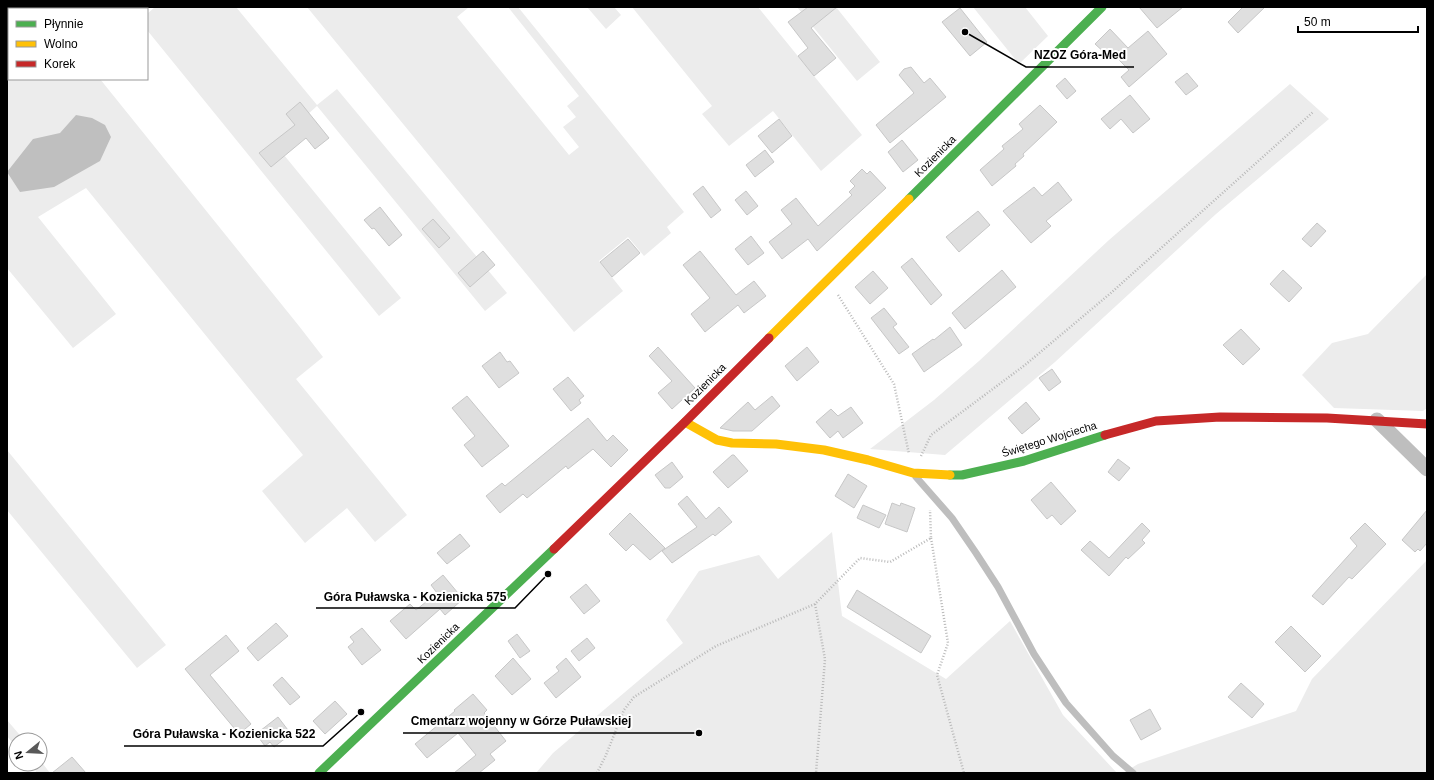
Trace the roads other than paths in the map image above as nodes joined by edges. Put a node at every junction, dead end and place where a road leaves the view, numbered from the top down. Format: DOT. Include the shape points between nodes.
graph roads {
  1 [pos="1102,7"];
  2 [pos="1377,420"];
  3 [pos="685,422"];
  4 [pos="1427,424"];
  5 [pos="1427,469"];
  6 [pos="913,473"];
  7 [pos="319,773"];
  8 [pos="1133,773"];
  1 -- 3 [label="main road, Kozienicka"];
  2 -- 4 [label="main road, Świętego Wojciecha"];
  2 -- 5 [label="street"];
  2 -- 6 [label="main road, Świętego Wojciecha" via="1220,417 1156,421 1024,461 962,475"];
  3 -- 6 [label="main road, Świętego Wojciecha" via="717,440 824,450"];
  3 -- 7 [label="main road, Kozienicka"];
  6 -- 8 [label="lane" via="952,518 976,553 998,587 1034,654 1066,703 1113,756"];
}
